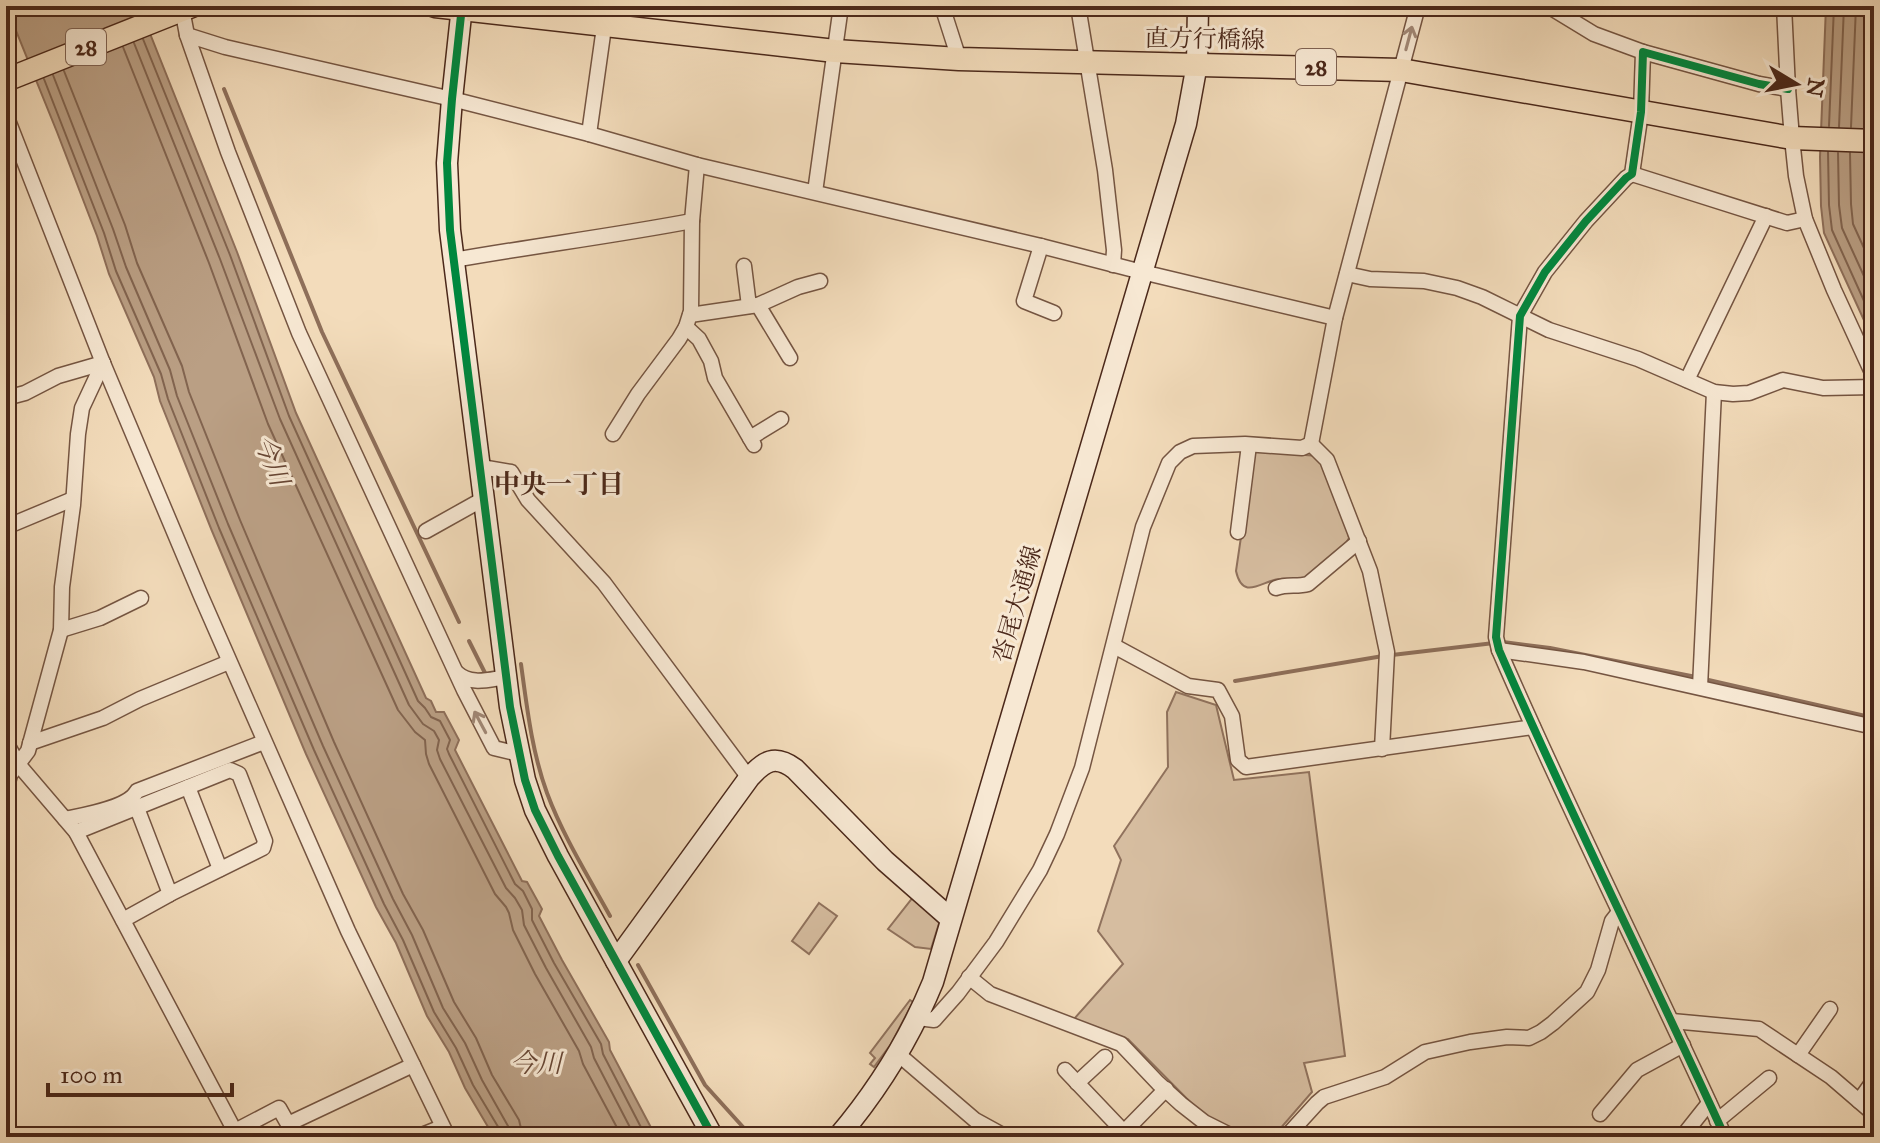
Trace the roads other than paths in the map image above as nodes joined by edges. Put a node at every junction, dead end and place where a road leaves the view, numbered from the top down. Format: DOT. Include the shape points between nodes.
graph roads {
  1 [pos="435,6"];
  2 [pos="841,6"];
  3 [pos="942,6"];
  4 [pos="1078,6"];
  5 [pos="1198,6"];
  6 [pos="1418,6"];
  7 [pos="1548,6"];
  8 [pos="1784,6"];
  9 [pos="462,8"];
  10 [pos="180,9"];
  11 [pos="606,16"];
  12 [pos="187,35"];
  13 [pos="835,51"];
  14 [pos="1643,52"];
  15 [pos="959,59"];
  16 [pos="1087,62"];
  17 [pos="1197,64"];
  18 [pos="1401,70"];
  19 [pos="6,80"];
  20 [pos="1788,89"];
  21 [pos="452,99"];
  22 [pos="1641,112"];
  23 [pos="6,115"];
  24 [pos="589,134"];
  25 [pos="1799,138"];
  26 [pos="1874,141"];
  27 [pos="697,165"];
  28 [pos="1632,174"];
  29 [pos="815,192"];
  30 [pos="1766,216"];
  31 [pos="1805,219"];
  32 [pos="692,221"];
  33 [pos="1041,246"];
  34 [pos="454,260"];
  35 [pos="1113,265"];
  36 [pos="744,266"];
  37 [pos="1142,272"];
  38 [pos="1347,274"];
  39 [pos="820,281"];
  40 [pos="753,305"];
  41 [pos="1054,313"];
  42 [pos="1520,316"];
  43 [pos="1335,318"];
  44 [pos="688,321"];
  45 [pos="790,358"];
  46 [pos="103,363"];
  47 [pos="1874,377"];
  48 [pos="1687,380"];
  49 [pos="1874,387"];
  50 [pos="1714,392"];
  51 [pos="6,398"];
  52 [pos="781,419"];
  53 [pos="613,434"];
  54 [pos="1311,444"];
  55 [pos="1249,445"];
  56 [pos="481,467"];
  57 [pos="485,498"];
  58 [pos="73,499"];
  59 [pos="6,527"];
  60 [pos="426,531"];
  61 [pos="1238,532"];
  62 [pos="1359,541"];
  63 [pos="1276,588"];
  64 [pos="141,598"];
  65 [pos="61,630"];
  66 [pos="1114,646"];
  67 [pos="1499,650"];
  68 [pos="229,662"];
  69 [pos="456,673"];
  70 [pos="507,677"];
  71 [pos="1700,687"];
  72 [pos="1533,727"];
  73 [pos="1874,727"];
  74 [pos="6,742"];
  75 [pos="264,742"];
  76 [pos="30,743"];
  77 [pos="1382,749"];
  78 [pos="519,754"];
  79 [pos="18,764"];
  80 [pos="749,778"];
  81 [pos="188,787"];
  82 [pos="6,790"];
  83 [pos="137,808"];
  84 [pos="65,819"];
  85 [pos="76,832"];
  86 [pos="220,869"];
  87 [pos="170,894"];
  88 [pos="1619,912"];
  89 [pos="951,919"];
  90 [pos="123,920"];
  91 [pos="616,961"];
  92 [pos="969,977"];
  93 [pos="1830,1009"];
  94 [pos="918,1018"];
  95 [pos="1672,1021"];
  96 [pos="1683,1045"];
  97 [pos="898,1054"];
  98 [pos="1798,1055"];
  99 [pos="1105,1057"];
  100 [pos="413,1065"];
  101 [pos="1065,1070"];
  102 [pos="1769,1078"];
  103 [pos="1874,1080"];
  104 [pos="1077,1083"];
  105 [pos="1166,1089"];
  106 [pos="1859,1101"];
  107 [pos="1709,1103"];
  108 [pos="1600,1114"];
  109 [pos="1874,1114"];
  110 [pos="1717,1121"];
  111 [pos="445,1132"];
  112 [pos="236,1134"];
  113 [pos="1122,1134"];
  114 [pos="417,1137"];
  115 [pos="713,1137"];
  116 [pos="838,1137"];
  117 [pos="1006,1137"];
  118 [pos="1234,1137"];
  119 [pos="1286,1137"];
  120 [pos="1682,1137"];
  121 [pos="1725,1137"];
  1 -- 9 [label="main road, 直方行橋線 / 28"];
  2 -- 13 [label="street"];
  3 -- 15 [label="street"];
  4 -- 16 [label="street"];
  5 -- 17 [label="street, 沓尾大通線"];
  18 -- 6 [label="street, one-way"];
  7 -- 14 [label="street" via="1594,34"];
  8 -- 20 [label="street"];
  9 -- 11 [label="main road, 直方行橋線 / 28"];
  9 -- 21 [label="street"];
  10 -- 12 [label="street"];
  10 -- 19 [label="main road, 28"];
  11 -- 13 [label="main road, 直方行橋線 / 28"];
  11 -- 24 [label="street"];
  12 -- 21 [label="street"];
  12 -- 69 [label="street" via="299,333"];
  13 -- 15 [label="main road, 直方行橋線 / 28"];
  13 -- 29 [label="street"];
  14 -- 20 [label="street"];
  14 -- 22 [label="street"];
  15 -- 16 [label="main road, 直方行橋線 / 28"];
  16 -- 17 [label="main road, 直方行橋線 / 28"];
  16 -- 35 [label="street" via="1105,170"];
  17 -- 18 [label="main road, 直方行橋線 / 28"];
  17 -- 37 [label="street, 沓尾大通線" via="1186,124"];
  18 -- 22 [label="main road, 直方行橋線 / 28"];
  18 -- 38 [label="street"];
  20 -- 25 [label="street"];
  21 -- 24 [label="street"];
  21 -- 34 [label="street" via="447,163"];
  22 -- 25 [label="main road, 直方行橋線 / 28"];
  22 -- 28 [label="street"];
  23 -- 46 [label="street"];
  24 -- 27 [label="street"];
  25 -- 26 [label="main road, 直方行橋線 / 28"];
  25 -- 31 [label="street" via="1796,176"];
  27 -- 29 [label="street"];
  27 -- 32 [label="street"];
  28 -- 30 [label="street"];
  28 -- 42 [label="street" via="1545,272"];
  29 -- 33 [label="street"];
  30 -- 31 [label="street" via="1787,223"];
  30 -- 48 [label="street"];
  31 -- 47 [label="street"];
  32 -- 34 [label="street"];
  32 -- 44 [label="street"];
  33 -- 35 [label="street"];
  33 -- 41 [label="street" via="1024,301"];
  34 -- 56 [label="street"];
  35 -- 37 [label="street"];
  36 -- 40 [label="street"];
  37 -- 43 [label="street"];
  37 -- 89 [label="street, 沓尾大通線"];
  38 -- 42 [label="street" via="1457,288"];
  38 -- 43 [label="street"];
  39 -- 40 [label="street"];
  40 -- 44 [label="street"];
  40 -- 45 [label="street"];
  42 -- 48 [label="street"];
  42 -- 67 [label="street"];
  43 -- 54 [label="street"];
  44 -- 52 [label="street" via="752,441"];
  44 -- 53 [label="street"];
  46 -- 51 [label="street"];
  46 -- 58 [label="street" via="82,408"];
  46 -- 68 [label="street"];
  48 -- 50 [label="street"];
  49 -- 50 [label="street" via="1823,388 1783,380 1749,393"];
  50 -- 71 [label="street"];
  54 -- 55 [label="street"];
  54 -- 62 [label="street" via="1327,460"];
  55 -- 61 [label="street"];
  55 -- 66 [label="street" via="1193,446 1169,463 1143,527"];
  56 -- 57 [label="street"];
  56 -- 80 [label="street" via="511,472 528,500 604,583"];
  57 -- 60 [label="street"];
  57 -- 70 [label="street"];
  58 -- 59 [label="street"];
  58 -- 65 [label="street"];
  62 -- 63 [label="street" via="1308,584"];
  62 -- 77 [label="street" via="1387,652"];
  64 -- 65 [label="street"];
  65 -- 76 [label="street"];
  66 -- 77 [label="street" via="1188,686 1218,690 1232,716 1238,760 1246,767"];
  66 -- 92 [label="street" via="1082,768 1057,834 1014,915"];
  67 -- 71 [label="street"];
  67 -- 72 [label="street"];
  68 -- 75 [label="street"];
  68 -- 76 [label="street" via="103,718"];
  69 -- 70 [label="street" via="469,681"];
  78 -- 69 [label="street, one-way" via="494,748"];
  70 -- 78 [label="street"];
  71 -- 73 [label="street"];
  72 -- 77 [label="street"];
  72 -- 88 [label="street"];
  74 -- 79 [label="street"];
  75 -- 84 [label="street" via="137,791 133,798 103,810"];
  75 -- 100 [label="street"];
  76 -- 79 [label="street"];
  78 -- 91 [label="street" via="535,810"];
  79 -- 82 [label="street"];
  79 -- 84 [label="street"];
  80 -- 89 [label="street" via="773,760 785,761"];
  80 -- 91 [label="street"];
  81 -- 83 [label="street"];
  81 -- 86 [label="street"];
  81 -- 86 [label="street" via="230,770 239,774 265,841 263,848"];
  83 -- 85 [label="street"];
  83 -- 87 [label="street"];
  84 -- 85 [label="street"];
  85 -- 90 [label="street"];
  86 -- 87 [label="street"];
  87 -- 90 [label="street"];
  88 -- 95 [label="street"];
  88 -- 119 [label="street" via="1587,992 1541,1032 1425,1052 1385,1077 1324,1097"];
  89 -- 94 [label="street, 沓尾大通線"];
  90 -- 112 [label="street"];
  91 -- 115 [label="street"];
  92 -- 94 [label="street" via="934,1020"];
  92 -- 105 [label="street" via="990,994 1121,1044"];
  93 -- 98 [label="street"];
  94 -- 97 [label="street, 沓尾大通線"];
  95 -- 96 [label="street"];
  95 -- 98 [label="street" via="1759,1029"];
  96 -- 107 [label="street"];
  96 -- 108 [label="street" via="1637,1070"];
  97 -- 116 [label="street, 沓尾大通線"];
  97 -- 117 [label="street" via="975,1120"];
  98 -- 106 [label="street"];
  99 -- 104 [label="street"];
  100 -- 111 [label="street"];
  100 -- 112 [label="street" via="288,1124 279,1108"];
  101 -- 104 [label="street"];
  102 -- 110 [label="street"];
  103 -- 106 [label="street"];
  104 -- 113 [label="street"];
  105 -- 113 [label="street"];
  105 -- 118 [label="street" via="1204,1122"];
  106 -- 109 [label="street"];
  107 -- 110 [label="street"];
  107 -- 120 [label="street"];
  110 -- 121 [label="street"];
  111 -- 114 [label="street"];
}
